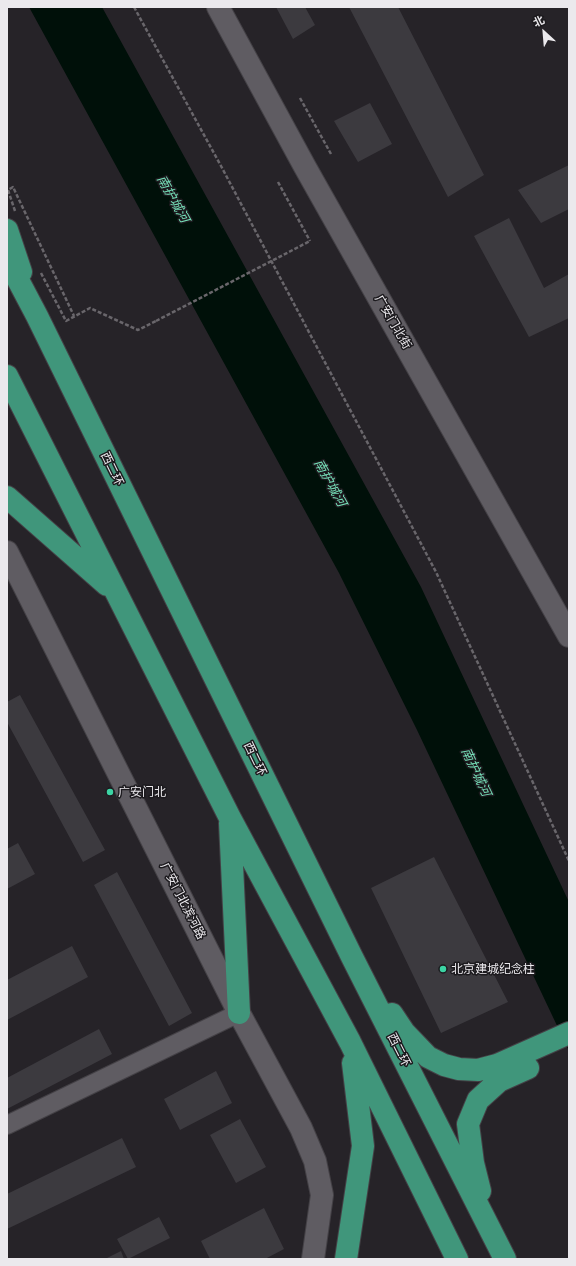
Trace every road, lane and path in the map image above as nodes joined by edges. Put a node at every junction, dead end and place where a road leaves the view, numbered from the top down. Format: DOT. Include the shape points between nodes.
graph roads {
  1 [pos="134,7"];
  2 [pos="218,7"];
  3 [pos="300,98"];
  4 [pos="331,154"];
  5 [pos="278,182"];
  6 [pos="8,190"];
  7 [pos="7,230"];
  8 [pos="7,259"];
  9 [pos="37,316"];
  10 [pos="74,316"];
  11 [pos="66,320"];
  12 [pos="7,376"];
  13 [pos="7,497"];
  14 [pos="7,552"];
  15 [pos="116,593"];
  16 [pos="569,636"];
  17 [pos="230,818"];
  18 [pos="569,862"];
  19 [pos="352,958"];
  20 [pos="239,1013"];
  21 [pos="569,1033"];
  22 [pos="350,1042"];
  23 [pos="569,1050"];
  24 [pos="533,1058"];
  25 [pos="7,1125"];
  26 [pos="313,1259"];
  27 [pos="346,1259"];
  28 [pos="458,1259"];
  29 [pos="506,1259"];
  1 -- 18 [label="path" via="436,572"];
  2 -- 16 [label="street, 广安门北街"];
  3 -- 4 [label="path"];
  5 -- 10 [label="path, bridge" via="310,241 138,330 90,308"];
  6 -- 10 [label="path" via="13,187"];
  7 -- 9 [label="highway"];
  8 -- 9 [label="highway, 西二环"];
  9 -- 19 [label="highway, 西二环"];
  10 -- 11 [label="path"];
  12 -- 15 [label="highway"];
  13 -- 15 [label="highway"];
  14 -- 20 [label="street, 广安门北滨河路"];
  15 -- 17 [label="highway"];
  17 -- 20 [label="highway"];
  17 -- 22 [label="highway"];
  19 -- 24 [label="highway" via="404,1032 428,1057 444,1065 478,1070"];
  19 -- 29 [label="highway, 西二环"];
  20 -- 25 [label="street"];
  20 -- 26 [label="street, 广安门北滨河路" via="302,1128 315,1161 322,1195"];
  21 -- 24 [label="highway"];
  22 -- 27 [label="highway" via="363,1146"];
  22 -- 28 [label="highway"];
  23 -- 24 [label="highway"];
  24 -- 29 [label="highway" via="499,1081 478,1100 468,1124 473,1163 484,1210"];
}
